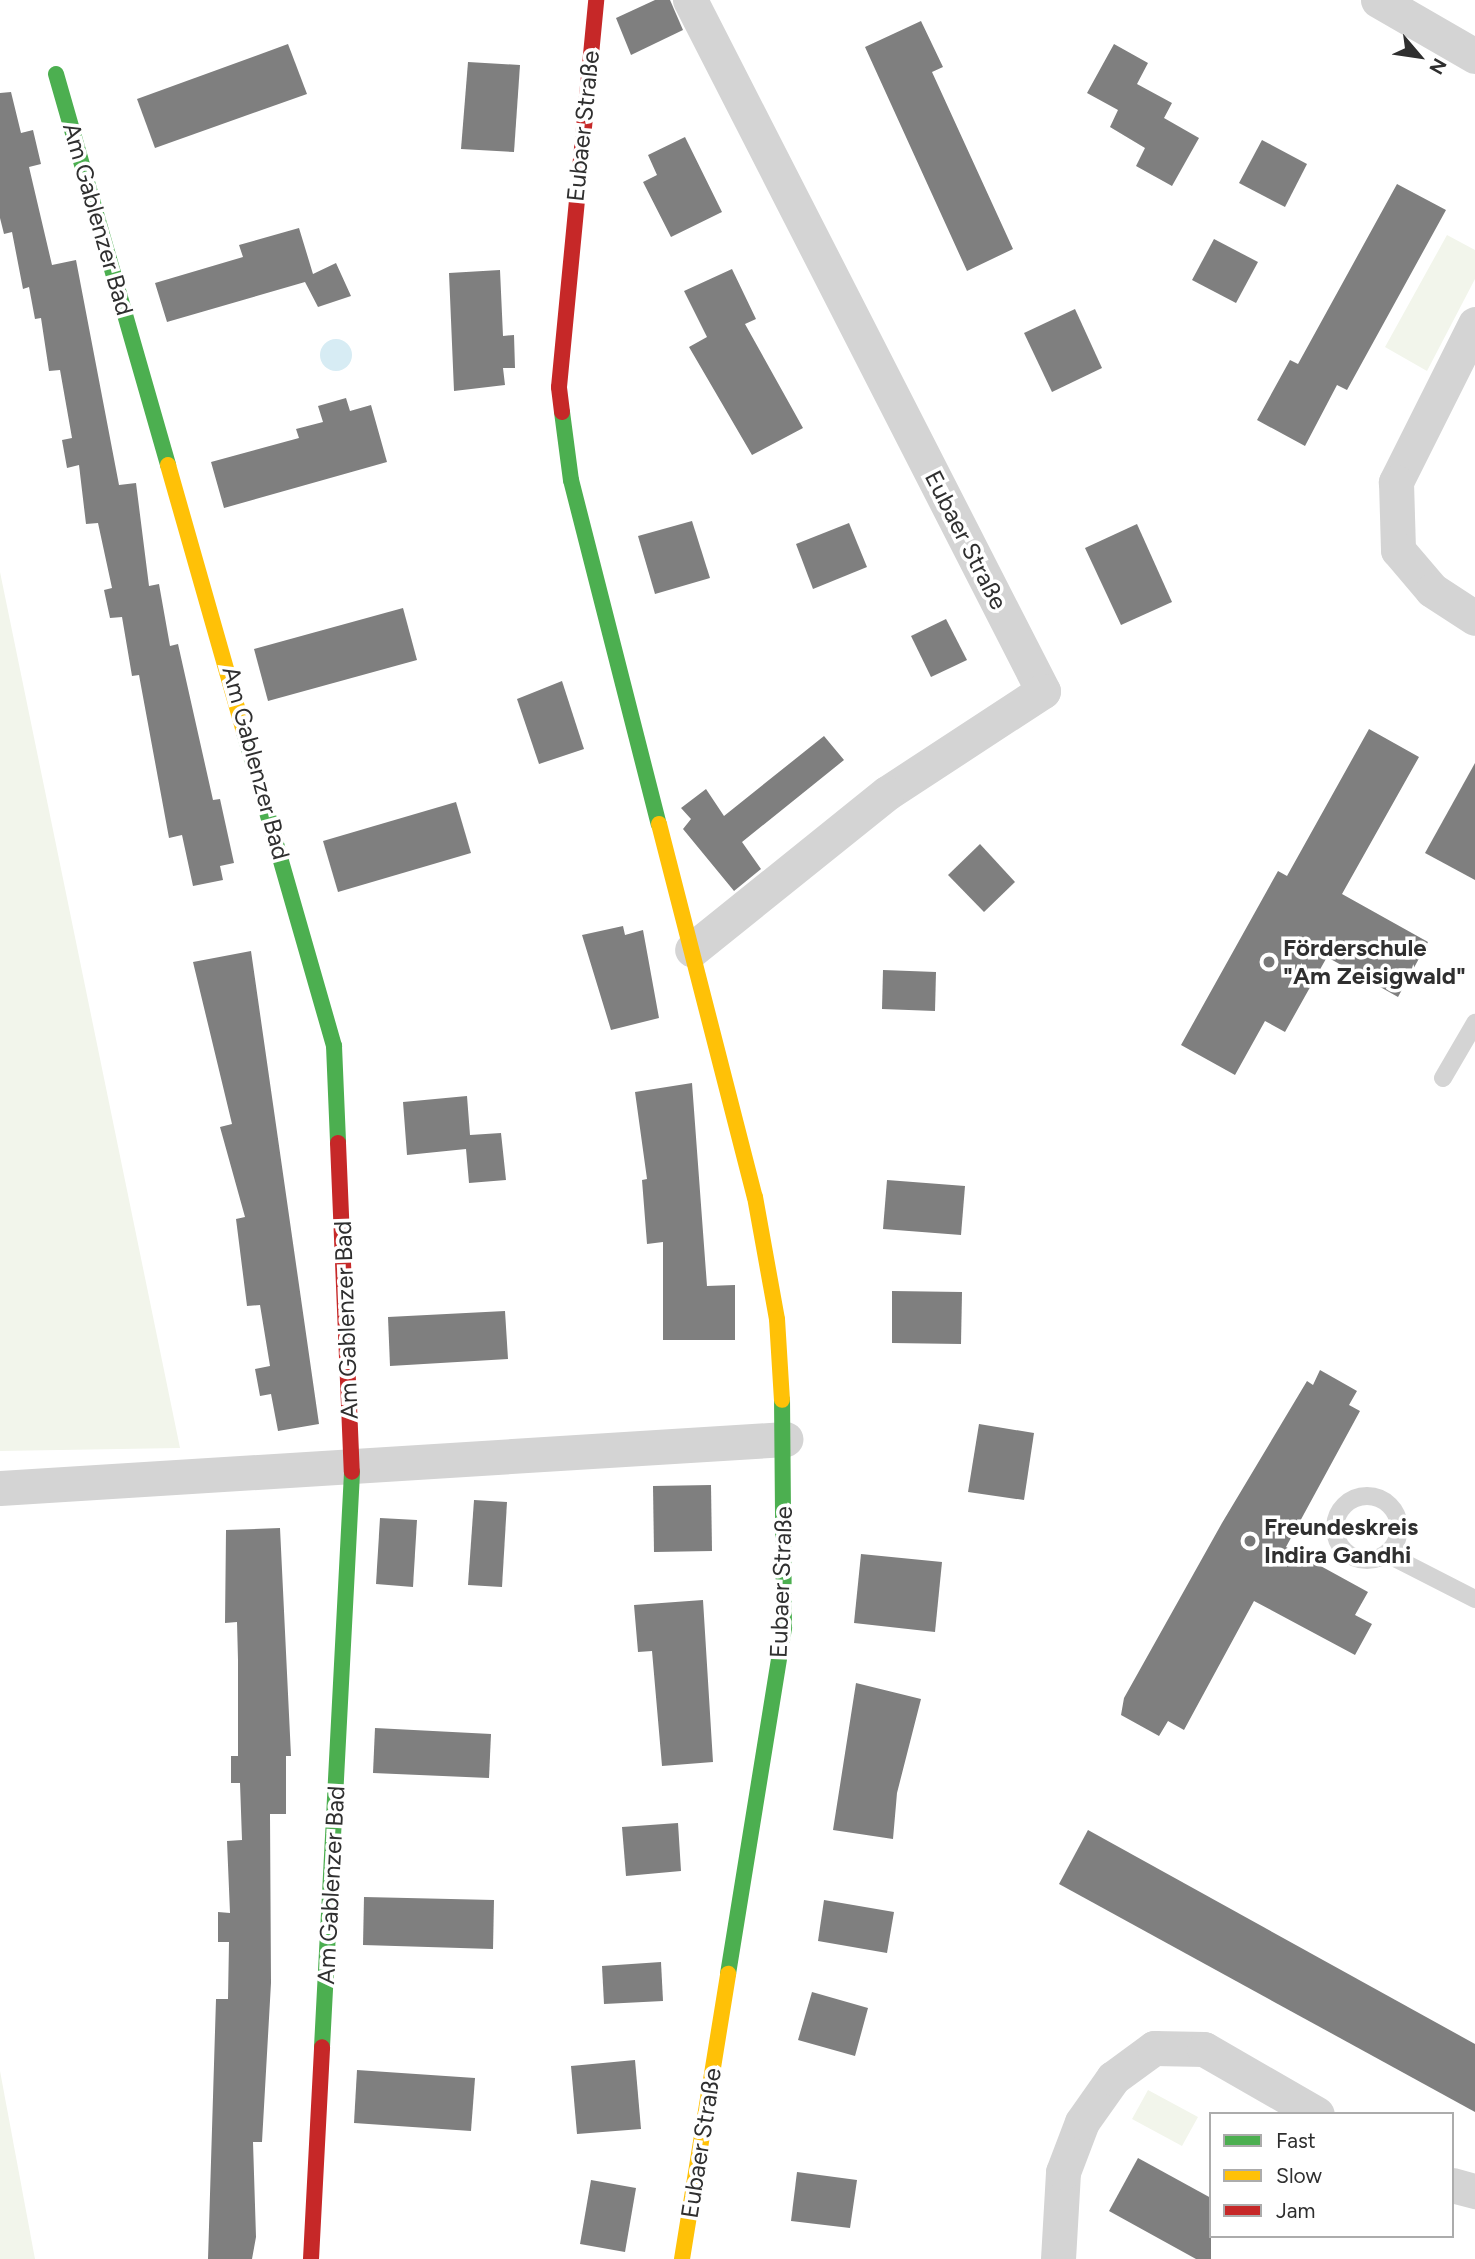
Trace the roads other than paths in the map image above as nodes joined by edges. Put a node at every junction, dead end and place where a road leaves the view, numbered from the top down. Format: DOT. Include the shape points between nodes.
graph roads {
  1 [pos="596,0"];
  2 [pos="690,0"];
  3 [pos="1378,0"];
  4 [pos="1475,56"];
  5 [pos="56,75"];
  6 [pos="1475,324"];
  7 [pos="1475,618"];
  8 [pos="692,950"];
  9 [pos="1475,1023"];
  10 [pos="1443,1079"];
  11 [pos="785,1439"];
  12 [pos="352,1470"];
  13 [pos="0,1488"];
  14 [pos="1387,1554"];
  15 [pos="1475,1599"];
  16 [pos="1314,2112"];
  17 [pos="1454,2186"];
  18 [pos="1475,2191"];
  19 [pos="1065,2254"];
  20 [pos="311,2259"];
  21 [pos="682,2259"];
  1 -- 8 [label="street, Eubaer Straße" via="559,387 571,480"];
  2 -- 8 [label="street, Eubaer Straße" via="1043,691 887,793"];
  3 -- 4 [label="street"];
  5 -- 12 [label="street, Am Gablenzer Bad" via="334,1046"];
  6 -- 7 [label="street" via="1396,482 1398,550 1432,590"];
  8 -- 11 [label="street, Eubaer Straße" via="757,1210 777,1319"];
  9 -- 10 [label="lane"];
  11 -- 12 [label="street"];
  11 -- 21 [label="street, Eubaer Straße" via="784,1626"];
  12 -- 13 [label="street"];
  12 -- 20 [label="street, Am Gablenzer Bad"];
  14 -- 15 [label="lane"];
  16 -- 19 [label="street" via="1204,2049 1154,2048 1113,2078 1082,2122 1063,2172"];
  17 -- 18 [label="street"];
}
